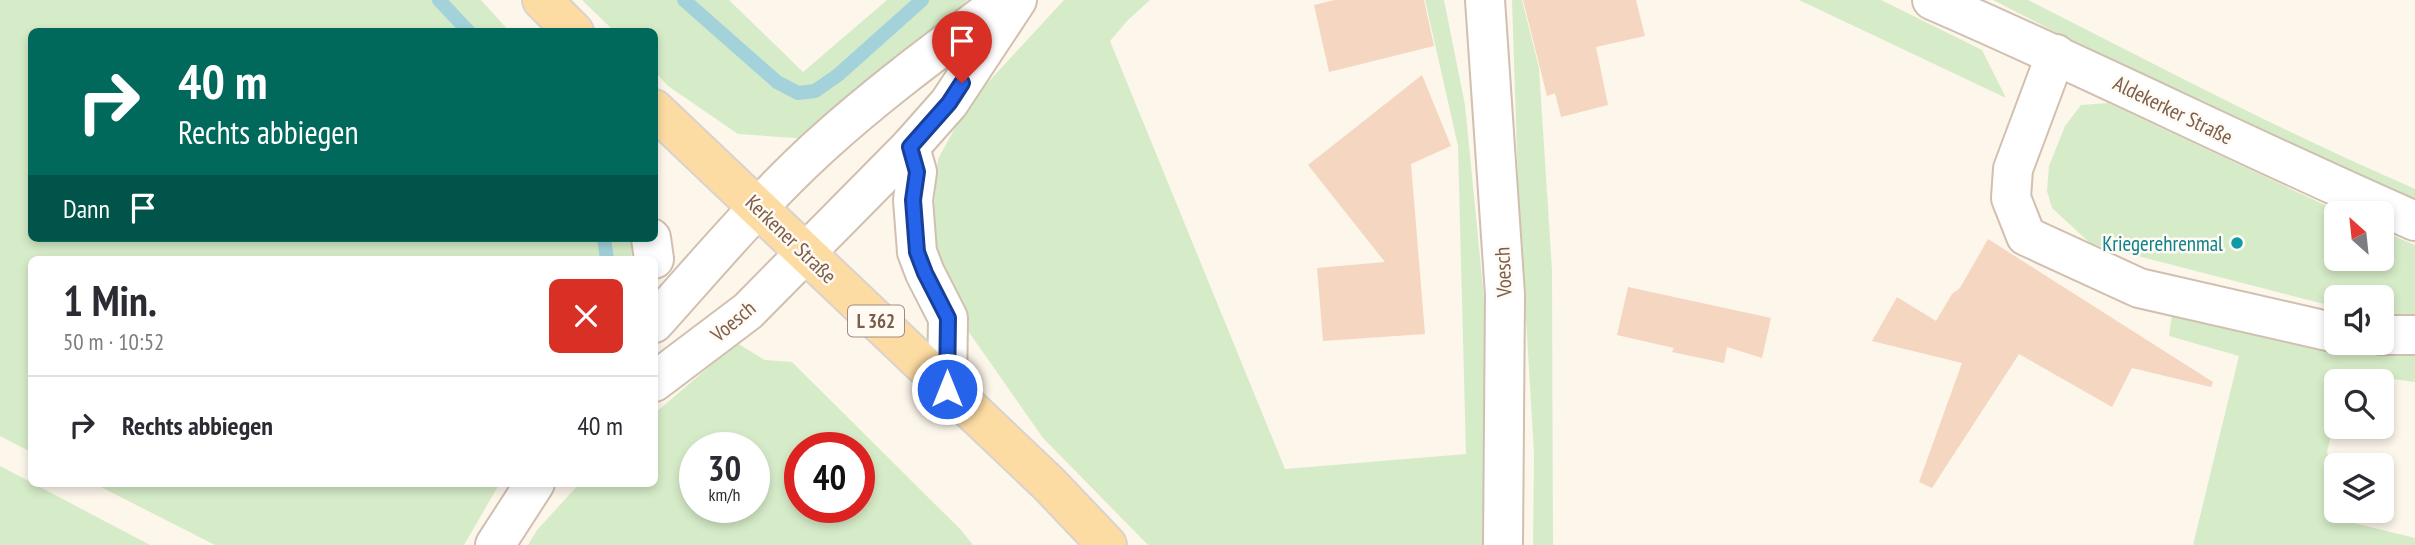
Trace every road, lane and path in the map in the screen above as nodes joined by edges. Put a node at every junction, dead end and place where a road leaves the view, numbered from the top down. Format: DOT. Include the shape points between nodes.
graph roads {
  1 [pos="542,0"];
  2 [pos="1004,0"];
  3 [pos="1017,0"];
  4 [pos="1485,0"];
  5 [pos="1932,0"];
  6 [pos="570,28"];
  7 [pos="2056,54"];
  8 [pos="658,113"];
  9 [pos="910,147"];
  10 [pos="758,207"];
  11 [pos="2415,221"];
  12 [pos="805,252"];
  13 [pos="658,319"];
  14 [pos="2324,330"];
  15 [pos="2394,335"];
  16 [pos="2415,335"];
  17 [pos="658,379"];
  18 [pos="947,389"];
  19 [pos="532,487"];
  20 [pos="495,545"];
  21 [pos="1107,545"];
  22 [pos="1503,545"];
  1 -- 6 [label="main road"];
  2 -- 10 [label="street" via="911,70"];
  3 -- 9 [label="street, Voesch" via="949,103"];
  4 -- 22 [label="street, Voesch" via="1505,295"];
  5 -- 7 [label="street, Aldekerker Straße"];
  7 -- 11 [label="street, Aldekerker Straße"];
  7 -- 14 [label="street" via="2013,169 2011,198 2026,236 2139,288"];
  8 -- 10 [label="main road, Kerkener Straße / L 362"];
  9 -- 12 [label="street, Voesch"];
  9 -- 18 [label="street" via="917,172 913,200 917,252 948,318"];
  10 -- 12 [label="main road, Kerkener Straße / L 362"];
  10 -- 13 [label="street"];
  12 -- 17 [label="street, Voesch" via="748,311"];
  12 -- 18 [label="main road, Kerkener Straße / L 362"];
  15 -- 16 [label="street"];
  18 -- 21 [label="main road, Kerkener Straße / L 362"];
  19 -- 20 [label="street"];
}
